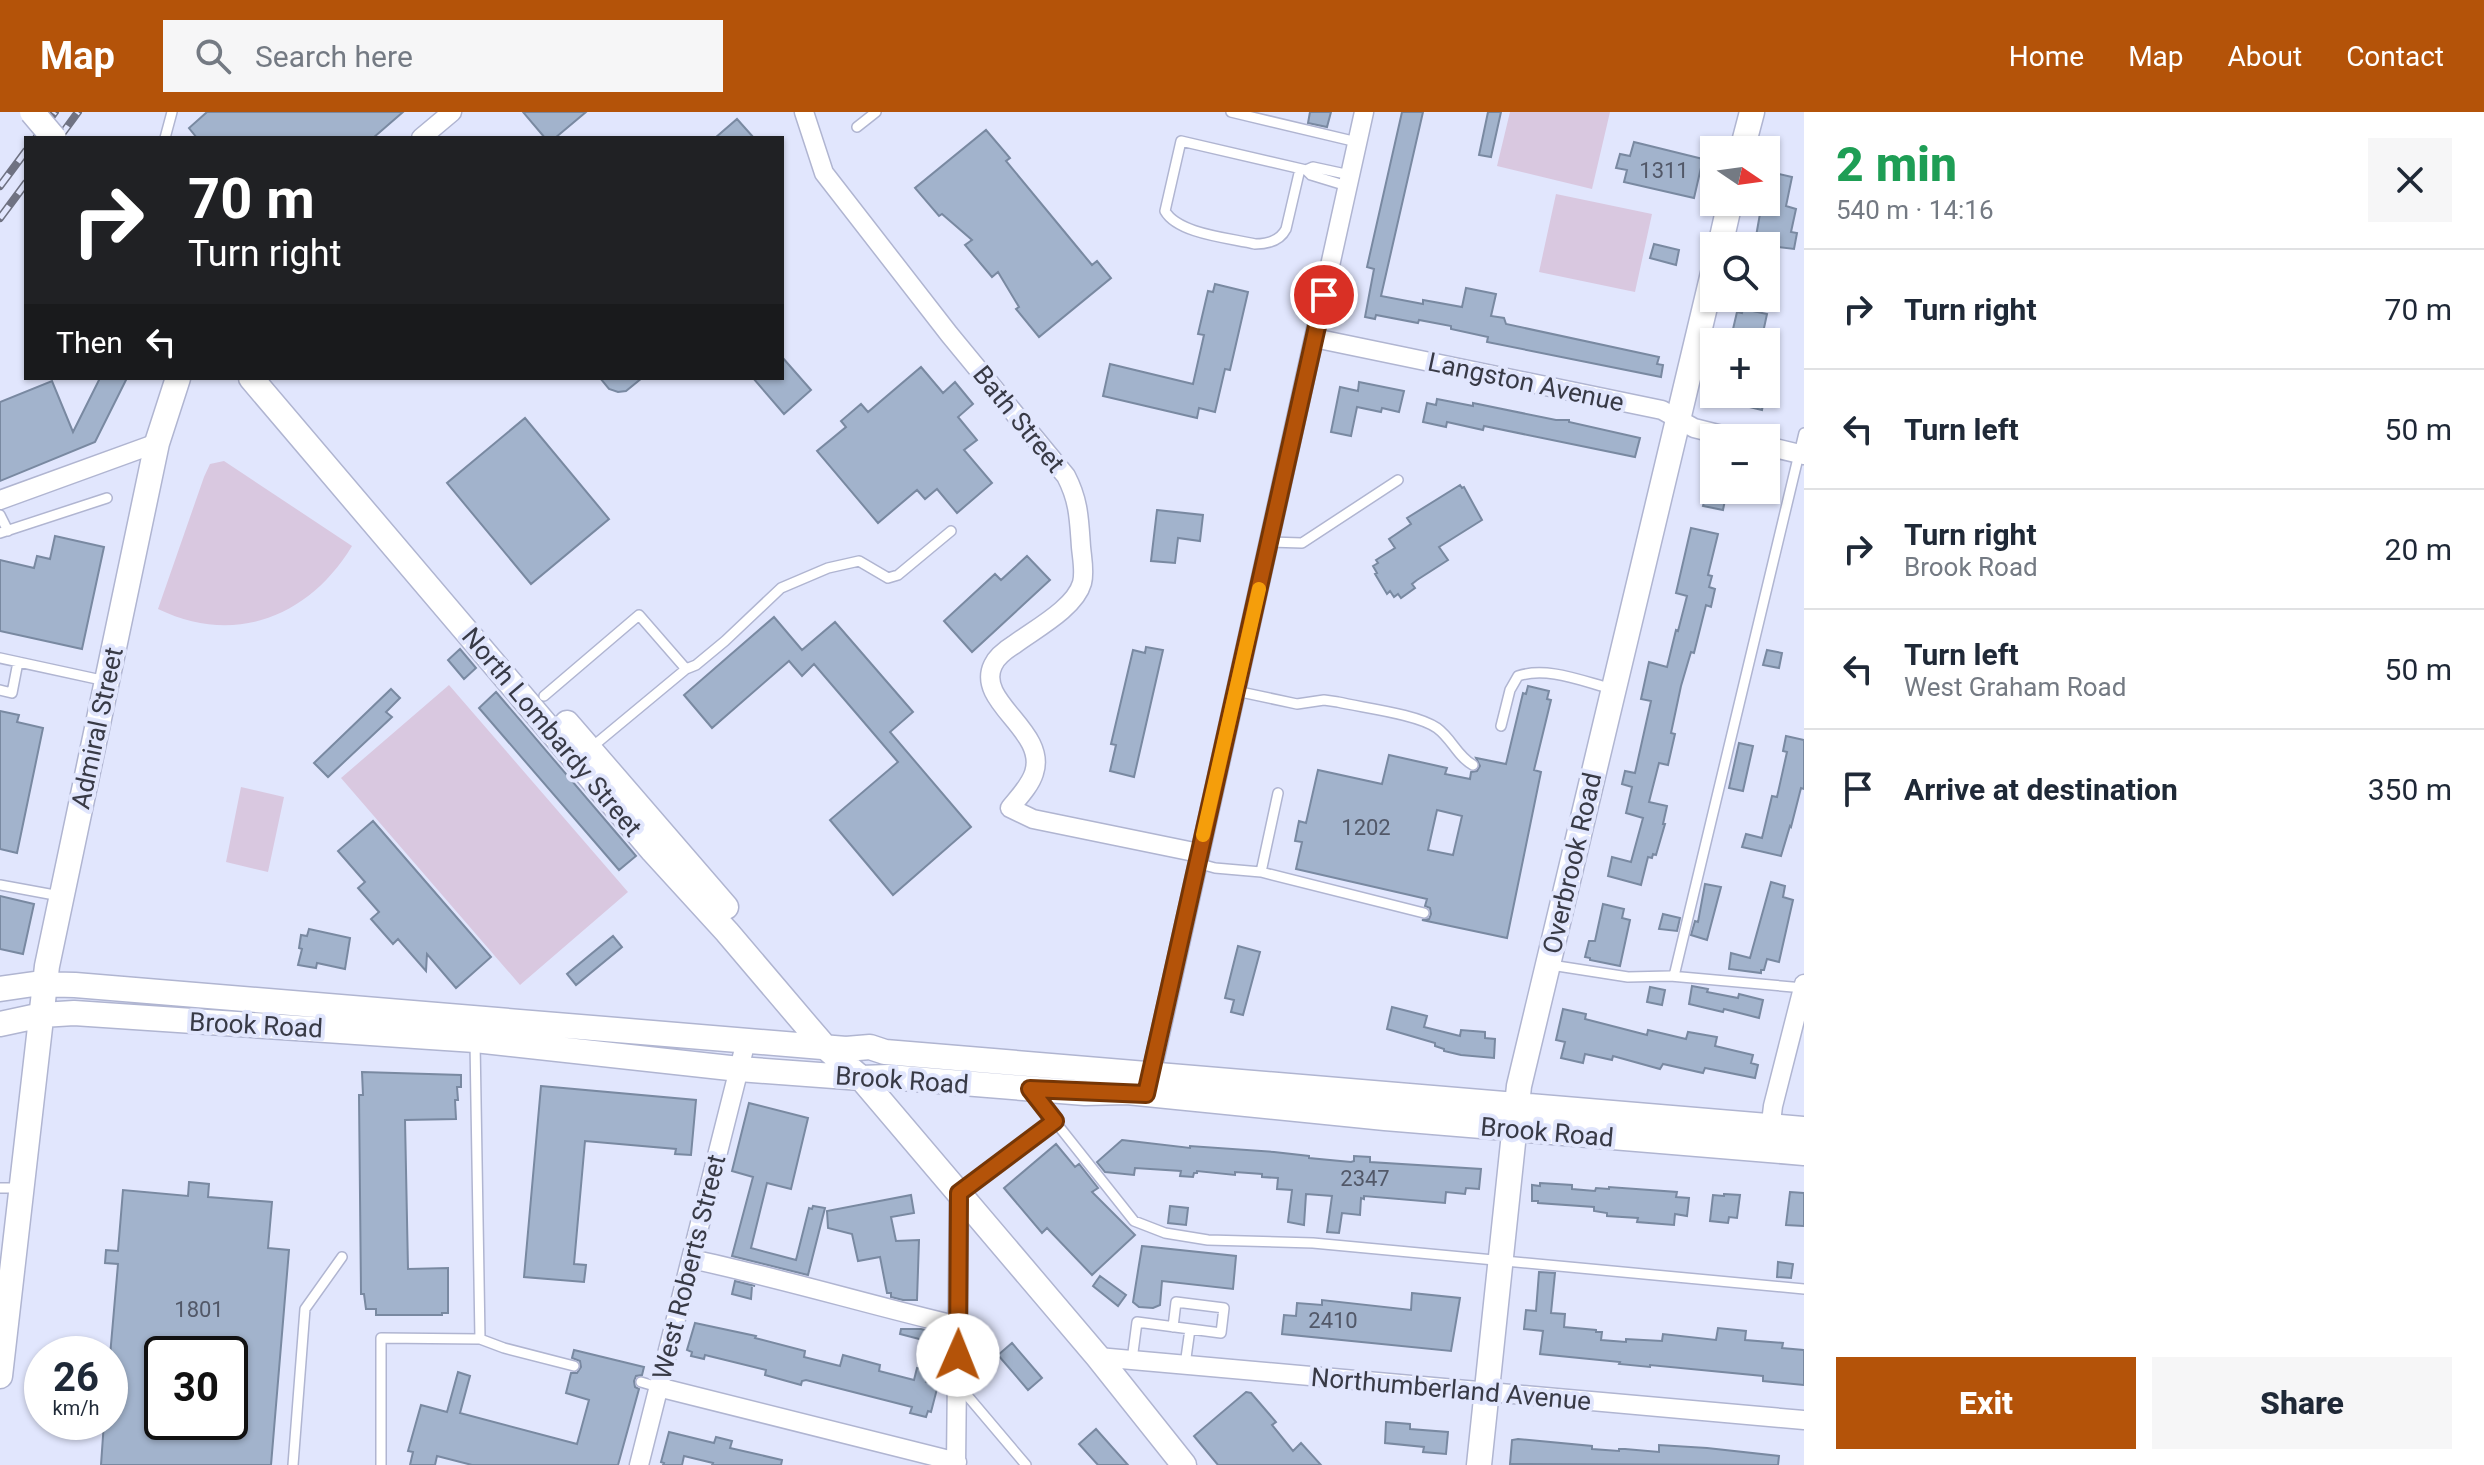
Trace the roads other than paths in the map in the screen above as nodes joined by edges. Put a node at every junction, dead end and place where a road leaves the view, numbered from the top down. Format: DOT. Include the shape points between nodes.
graph roads {
  1 [pos="32,112"];
  2 [pos="172,112"];
  3 [pos="452,112"];
  4 [pos="804,112"];
  5 [pos="876,112"];
  6 [pos="1231,112"];
  7 [pos="1364,112"];
  8 [pos="1752,112"];
  9 [pos="857,127"];
  10 [pos="52,136"];
  11 [pos="166,136"];
  12 [pos="423,136"];
  13 [pos="1746,136"];
  14 [pos="1357,142"];
  15 [pos="1303,169"];
  16 [pos="1349,180"];
  17 [pos="1704,312"];
  18 [pos="1314,338"];
  19 [pos="164,380"];
  20 [pos="177,380"];
  21 [pos="253,380"];
  22 [pos="273,380"];
  23 [pos="1678,420"];
  24 [pos="1700,430"];
  25 [pos="1804,433"];
  26 [pos="157,443"];
  27 [pos="1780,450"];
  28 [pos="1802,455"];
  29 [pos="1398,480"];
  30 [pos="107,498"];
  31 [pos="0,500"];
  32 [pos="0,515"];
  33 [pos="951,531"];
  34 [pos="4,532"];
  35 [pos="1269,542"];
  36 [pos="0,658"];
  37 [pos="18,662"];
  38 [pos="686,669"];
  39 [pos="106,681"];
  40 [pos="1613,689"];
  41 [pos="0,690"];
  42 [pos="1236,691"];
  43 [pos="544,696"];
  44 [pos="1501,726"];
  45 [pos="589,749"];
  46 [pos="1473,765"];
  47 [pos="1278,793"];
  48 [pos="1198,858"];
  49 [pos="1261,872"];
  50 [pos="0,885"];
  51 [pos="61,897"];
  52 [pos="1424,913"];
  53 [pos="1547,964"];
  54 [pos="1674,976"];
  55 [pos="45,984"];
  56 [pos="1804,987"];
  57 [pos="0,989"];
  58 [pos="42,1015"];
  59 [pos="0,1024"];
  60 [pos="474,1029"];
  61 [pos="746,1041"];
  62 [pos="836,1048"];
  63 [pos="739,1069"];
  64 [pos="861,1078"];
  65 [pos="1149,1084"];
  66 [pos="1030,1089"];
  67 [pos="1515,1116"];
  68 [pos="1055,1121"];
  69 [pos="1804,1129"];
  70 [pos="1769,1138"];
  71 [pos="1804,1153"];
  72 [pos="11,1188"];
  73 [pos="959,1193"];
  74 [pos="342,1257"];
  75 [pos="691,1259"];
  76 [pos="1500,1261"];
  77 [pos="1804,1289"];
  78 [pos="5,1298"];
  79 [pos="959,1326"];
  80 [pos="1173,1327"];
  81 [pos="1190,1329"];
  82 [pos="480,1339"];
  83 [pos="1098,1357"];
  84 [pos="1132,1360"];
  85 [pos="1185,1365"];
  86 [pos="574,1366"];
  87 [pos="0,1376"];
  88 [pos="650,1384"];
  89 [pos="958,1384"];
  90 [pos="1485,1392"];
  91 [pos="1804,1420"];
  92 [pos="956,1463"];
  93 [pos="293,1465"];
  94 [pos="381,1465"];
  95 [pos="639,1465"];
  96 [pos="1026,1465"];
  97 [pos="1184,1465"];
  98 [pos="1479,1465"];
  1 -- 10 [label="main road, bridge"];
  2 -- 11 [label="lane"];
  3 -- 12 [label="street"];
  4 -- 48 [label="street, Bath Street" via="824,173 1076,495 1083,569 1079,590 992,665 994,691 1035,753 1033,776 1010,808 1033,819"];
  5 -- 9 [label="lane"];
  6 -- 14 [label="lane"];
  7 -- 14 [label="street"];
  8 -- 13 [label="main road"];
  14 -- 16 [label="street"];
  15 -- 15 [label="lane" via="1181,141 1165,211 1186,228 1265,244 1283,235"];
  15 -- 16 [label="lane"];
  16 -- 18 [label="street"];
  17 -- 23 [label="main road, Overbrook Road"];
  18 -- 23 [label="street, Langston Avenue" via="1662,410"];
  18 -- 35 [label="street"];
  19 -- 26 [label="main road, Admiral Street"];
  20 -- 26 [label="main road, Admiral Street"];
  21 -- 62 [label="main road, North Lombardy Street" via="653,851"];
  22 -- 43 [label="main road, North Lombardy Street"];
  23 -- 24 [label="street, Langston Avenue"];
  23 -- 40 [label="main road, Overbrook Road"];
  25 -- 28 [label="lane"];
  26 -- 31 [label="street"];
  26 -- 39 [label="main road, Admiral Street"];
  27 -- 28 [label="street"];
  28 -- 54 [label="lane"];
  29 -- 35 [label="lane" via="1302,543"];
  30 -- 34 [label="lane"];
  32 -- 34 [label="lane"];
  33 -- 38 [label="lane" via="898,575 888,578 859,561 781,588"];
  35 -- 42 [label="street"];
  36 -- 37 [label="lane"];
  37 -- 39 [label="lane"];
  37 -- 41 [label="lane" via="12,693"];
  38 -- 43 [label="lane" via="639,615"];
  38 -- 45 [label="lane"];
  39 -- 51 [label="main road, Admiral Street"];
  40 -- 44 [label="lane" via="1532,671 1518,676 1510,690"];
  40 -- 53 [label="main road, Overbrook Road"];
  42 -- 46 [label="lane" via="1297,704 1338,702 1426,721"];
  42 -- 48 [label="street"];
  43 -- 45 [label="main road, North Lombardy Street"];
  45 -- 62 [label="main road, North Lombardy Street"];
  47 -- 49 [label="lane"];
  48 -- 49 [label="lane" via="1215,868"];
  48 -- 65 [label="street"];
  49 -- 52 [label="lane"];
  50 -- 51 [label="lane"];
  51 -- 55 [label="main road, Admiral Street"];
  53 -- 54 [label="lane" via="1628,977"];
  53 -- 67 [label="main road, Overbrook Road"];
  54 -- 56 [label="lane"];
  55 -- 57 [label="main road, Brook Road"];
  55 -- 58 [label="main road, Admiral Street"];
  55 -- 60 [label="main road, Brook Road"];
  56 -- 70 [label="street"];
  58 -- 59 [label="main road, Brook Road"];
  58 -- 60 [label="main road, Brook Road"];
  58 -- 72 [label="main road, Admiral Street"];
  60 -- 61 [label="main road, Brook Road"];
  60 -- 63 [label="main road, Brook Road"];
  60 -- 82 [label="lane"];
  61 -- 62 [label="main road, Brook Road"];
  61 -- 63 [label="street, West Roberts Street"];
  62 -- 64 [label="main road, North Lombardy Street"];
  62 -- 65 [label="main road, Brook Road" via="870,1047"];
  63 -- 64 [label="main road, Brook Road"];
  63 -- 75 [label="street, West Roberts Street"];
  64 -- 66 [label="main road, Brook Road"];
  64 -- 73 [label="main road, North Lombardy Street"];
  65 -- 66 [label="main road, Brook Road"];
  65 -- 67 [label="main road, Brook Road"];
  66 -- 68 [label="lane"];
  67 -- 70 [label="main road, Brook Road"];
  67 -- 76 [label="main road, Overbrook Road"];
  68 -- 73 [label="lane"];
  68 -- 76 [label="lane" via="1134,1221 1165,1233"];
  69 -- 70 [label="main road, Brook Road"];
  70 -- 71 [label="main road, Brook Road"];
  72 -- 78 [label="main road, Admiral Street"];
  73 -- 79 [label="street"];
  73 -- 83 [label="main road, North Lombardy Street"];
  74 -- 93 [label="lane" via="305,1309"];
  75 -- 79 [label="street"];
  75 -- 88 [label="street, West Roberts Street"];
  76 -- 77 [label="lane"];
  76 -- 90 [label="main road, Overbrook Road"];
  78 -- 87 [label="main road, Admiral Street"];
  79 -- 89 [label="street"];
  80 -- 81 [label="lane"];
  80 -- 81 [label="lane" via="1176,1302 1224,1308 1221,1333"];
  80 -- 84 [label="lane" via="1137,1322"];
  81 -- 85 [label="lane"];
  82 -- 86 [label="lane"];
  82 -- 94 [label="lane" via="381,1338"];
  83 -- 84 [label="street, Northumberland Avenue"];
  83 -- 97 [label="main road, North Lombardy Street"];
  84 -- 85 [label="street, Northumberland Avenue"];
  85 -- 90 [label="street, Northumberland Avenue"];
  88 -- 92 [label="street"];
  88 -- 95 [label="street, West Roberts Street"];
  89 -- 92 [label="street"];
  89 -- 96 [label="lane"];
  90 -- 91 [label="street, Northumberland Avenue"];
  90 -- 98 [label="main road, Overbrook Road"];
}
